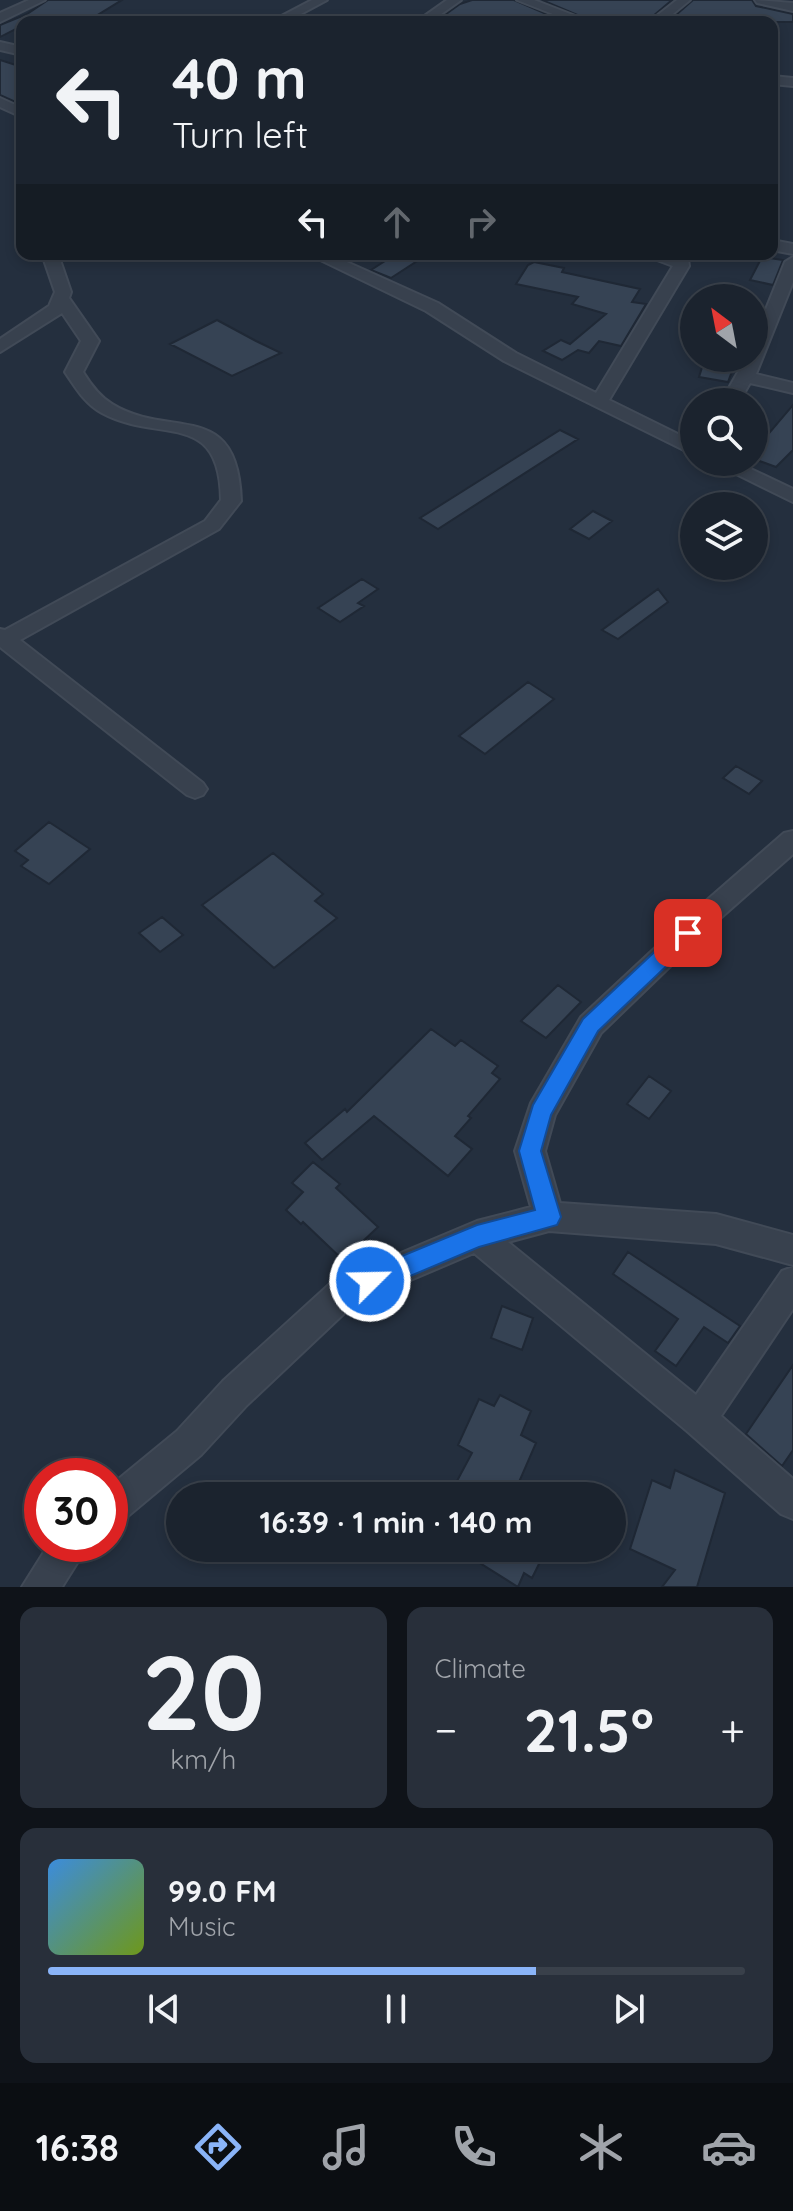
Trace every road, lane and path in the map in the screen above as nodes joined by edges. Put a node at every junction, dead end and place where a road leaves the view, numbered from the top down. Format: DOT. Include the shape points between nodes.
graph roads {
  1 [pos="39,0"];
  2 [pos="321,0"];
  3 [pos="455,0"];
  4 [pos="523,0"];
  5 [pos="684,0"];
  6 [pos="761,0"];
  7 [pos="791,5"];
  8 [pos="288,16"];
  9 [pos="431,16"];
  10 [pos="568,16"];
  11 [pos="663,16"];
  12 [pos="0,18"];
  13 [pos="52,260"];
  14 [pos="329,260"];
  15 [pos="674,260"];
  16 [pos="793,262"];
  17 [pos="60,298"];
  18 [pos="0,347"];
  19 [pos="745,377"];
  20 [pos="738,388"];
  21 [pos="793,388"];
  22 [pos="599,402"];
  23 [pos="680,442"];
  24 [pos="751,476"];
  25 [pos="793,496"];
  26 [pos="2,638"];
  27 [pos="195,789"];
  28 [pos="793,840"];
  29 [pos="549,1217"];
  30 [pos="477,1236"];
  31 [pos="793,1250"];
  32 [pos="793,1282"];
  33 [pos="699,1419"];
  34 [pos="128,1494"];
  35 [pos="793,1502"];
  36 [pos="58,1562"];
  37 [pos="40,1587"];
  1 -- 12 [label="street"];
  2 -- 8 [label="street"];
  3 -- 9 [label="street"];
  4 -- 10 [label="street"];
  5 -- 11 [label="street"];
  6 -- 7 [label="street"];
  13 -- 17 [label="street" via="63,292"];
  14 -- 22 [label="street" via="432,307 510,357"];
  15 -- 22 [label="street" via="681,266"];
  16 -- 19 [label="street"];
  17 -- 18 [label="street" via="56,309"];
  17 -- 26 [label="street" via="90,341 74,372 80,386 97,404 121,417 203,435 222,452 231,501 212,525"];
  19 -- 20 [label="street"];
  19 -- 21 [label="street"];
  22 -- 23 [label="street"];
  24 -- 25 [label="street"];
  26 -- 27 [label="street"];
  28 -- 29 [label="street" via="591,1025 541,1112 530,1151"];
  29 -- 30 [label="street"];
  29 -- 31 [label="street" via="716,1229"];
  30 -- 33 [label="street"];
  30 -- 34 [label="street" via="343,1293 189,1443"];
  32 -- 33 [label="street"];
  33 -- 35 [label="street"];
  36 -- 37 [label="street"];
}
